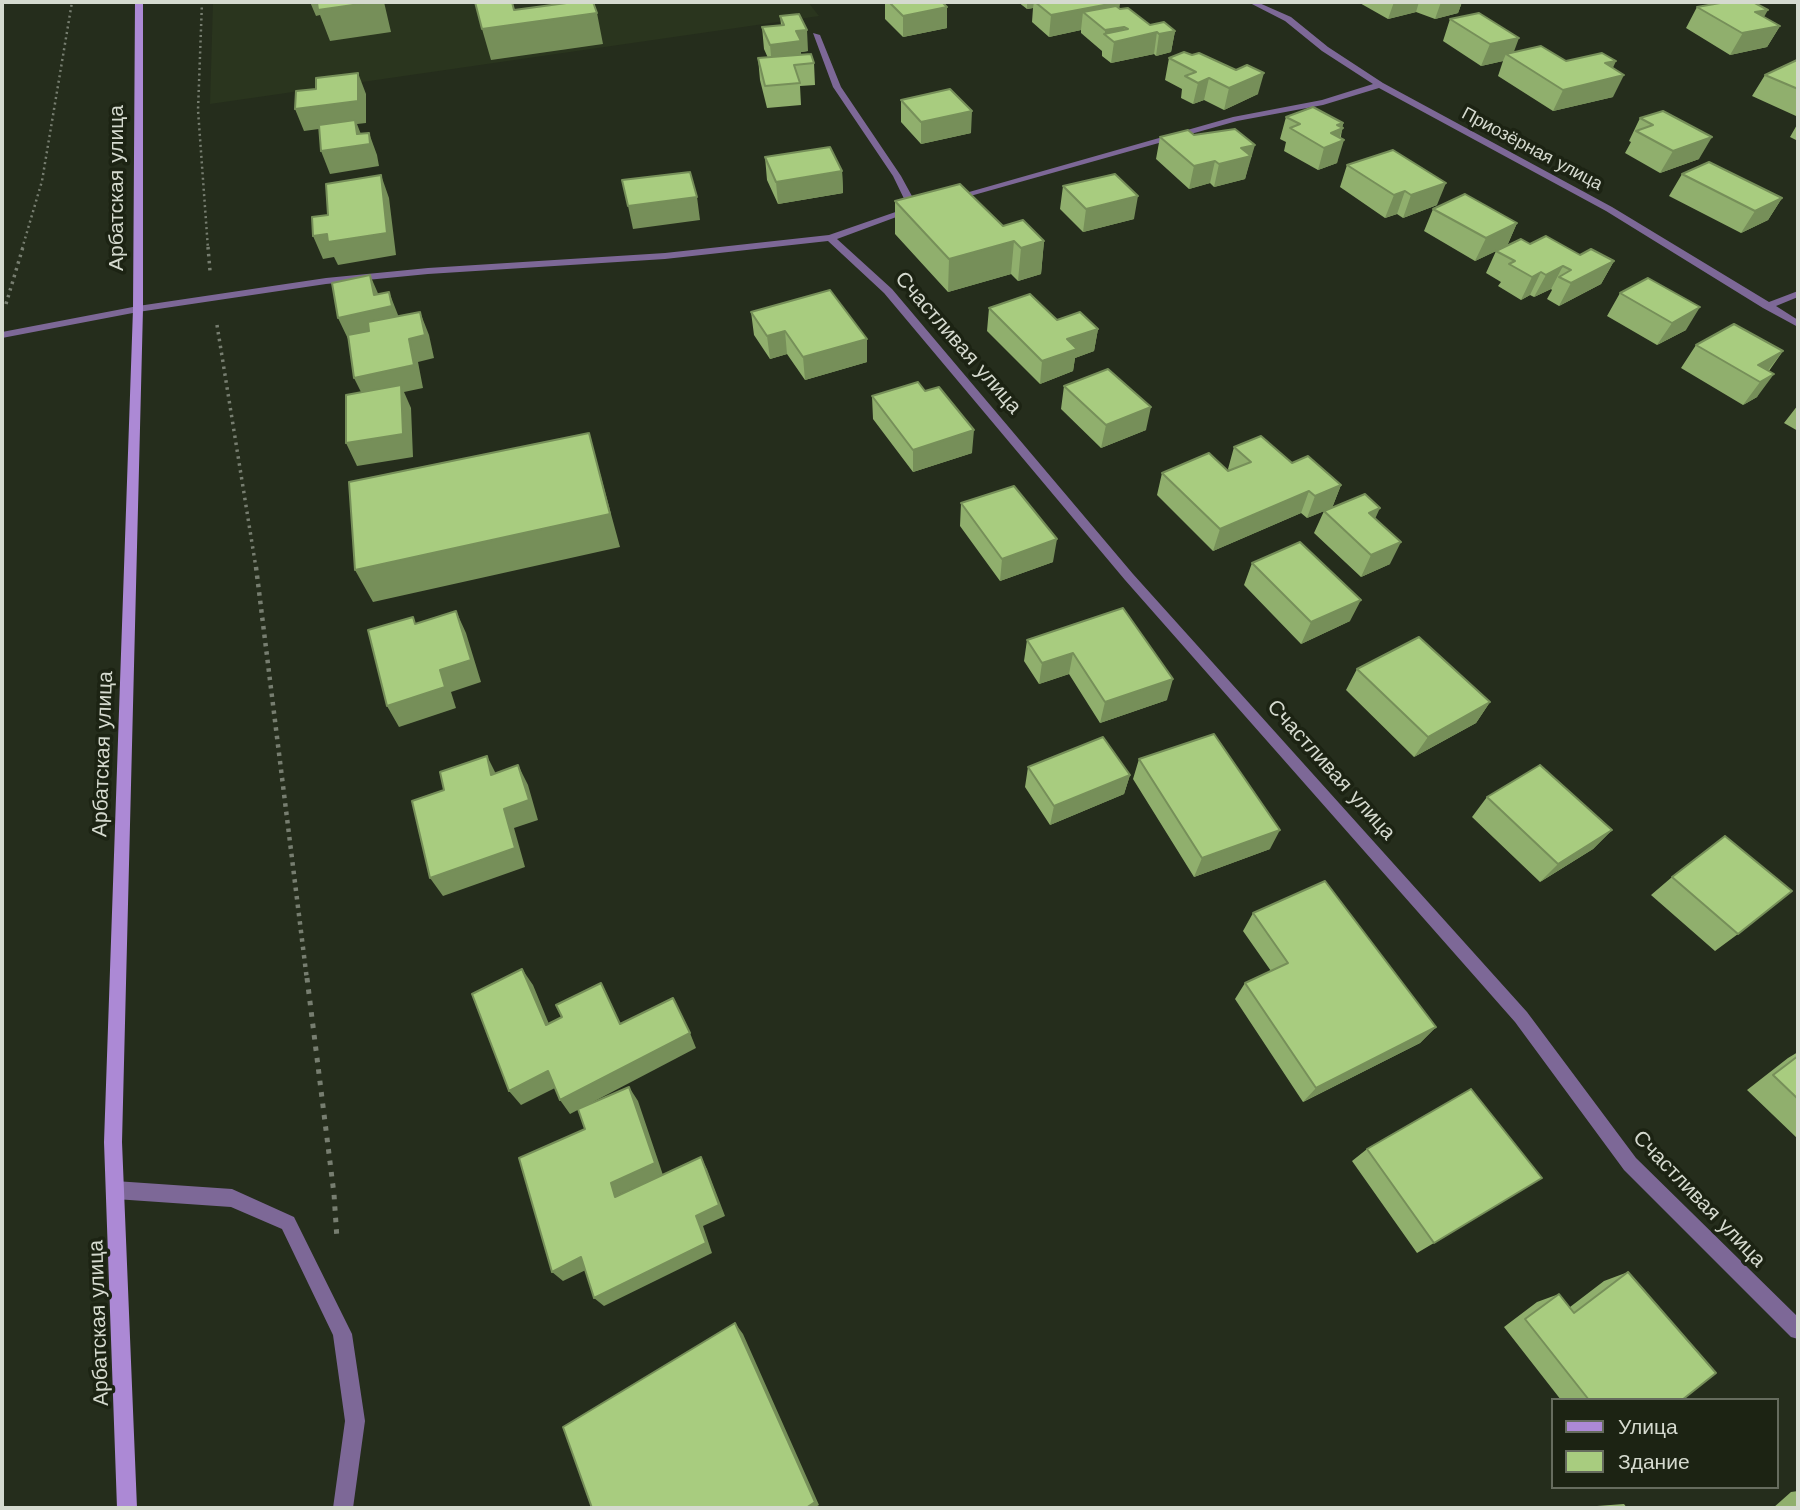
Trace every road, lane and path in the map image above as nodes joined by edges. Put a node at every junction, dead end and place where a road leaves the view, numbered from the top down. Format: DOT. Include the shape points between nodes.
graph roads {
  1 [pos="72,2"];
  2 [pos="139,2"];
  3 [pos="202,2"];
  4 [pos="1252,2"];
  5 [pos="816,35"];
  6 [pos="1380,85"];
  7 [pos="940,202"];
  8 [pos="927,205"];
  9 [pos="914,209"];
  10 [pos="830,238"];
  11 [pos="1798,294"];
  12 [pos="212,297"];
  13 [pos="6,304"];
  14 [pos="1767,306"];
  15 [pos="138,309"];
  16 [pos="1798,324"];
  17 [pos="2,335"];
  18 [pos="114,1190"];
  19 [pos="337,1245"];
  20 [pos="1798,1330"];
  21 [pos="127,1508"];
  22 [pos="343,1508"];
  1 -- 13 [label="path" via="43,181"];
  2 -- 15 [label="main road, Арбатская улица"];
  3 -- 12 [label="path" via="198,110"];
  4 -- 6 [label="street, Приозёрная улица" via="1288,19"];
  5 -- 9 [label="street" via="837,88"];
  6 -- 7 [label="street" via="1236,119"];
  6 -- 14 [label="street, Приозёрная улица" via="1609,209"];
  8 -- 9 [label="street"];
  9 -- 10 [label="street"];
  10 -- 12 [label="street" via="665,256 428,271"];
  10 -- 20 [label="street, Счастливая улица" via="888,290 1129,577 1503,996 1630,1164"];
  11 -- 14 [label="street"];
  12 -- 15 [label="street"];
  12 -- 19 [label="path" via="255,561"];
  14 -- 16 [label="street, Приозёрная улица"];
  15 -- 17 [label="street"];
  15 -- 18 [label="main road, Арбатская улица"];
  18 -- 21 [label="main road, Арбатская улица"];
  18 -- 22 [label="street" via="232,1198 288,1223 342,1334 355,1421"];
}
